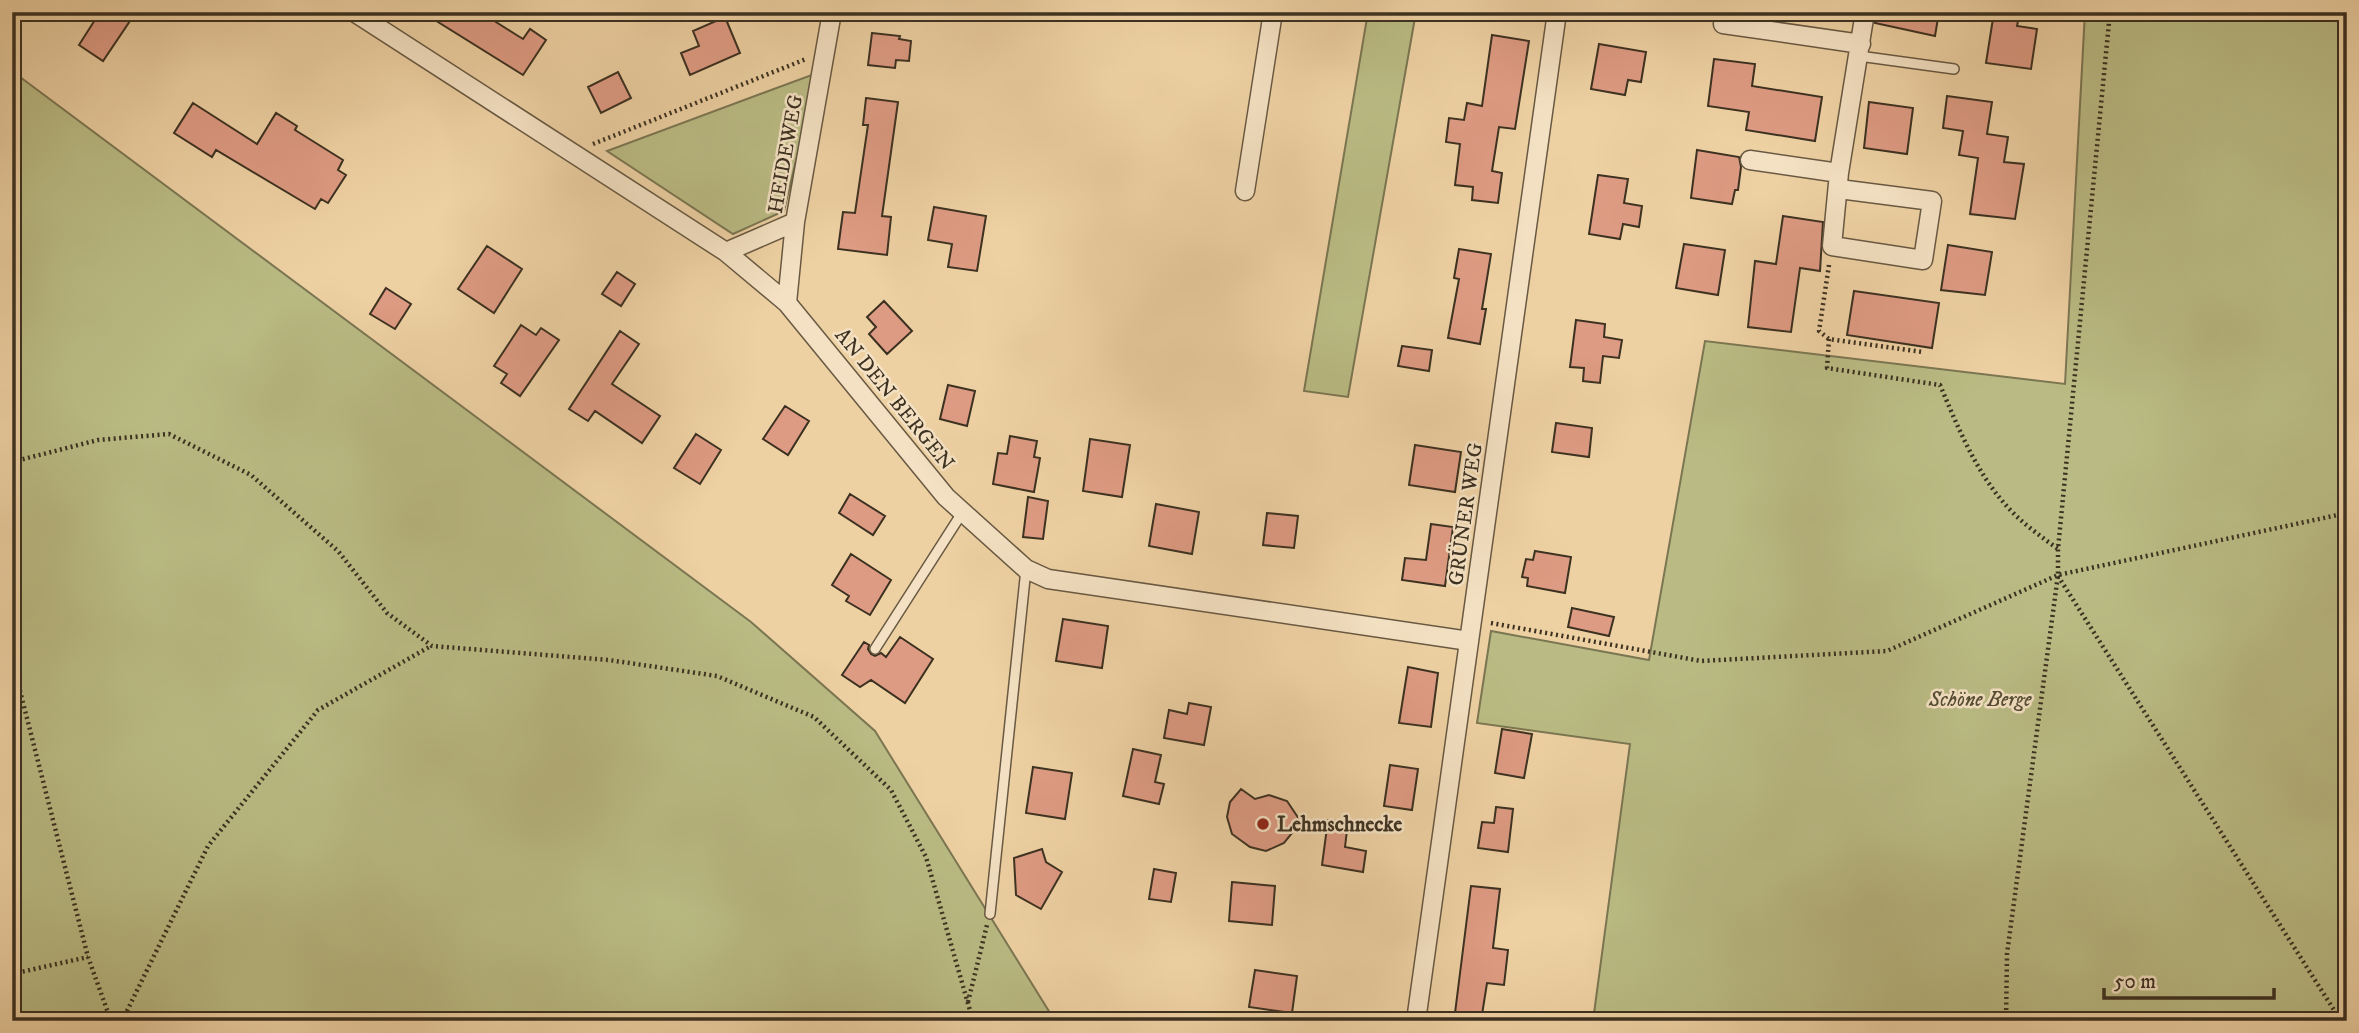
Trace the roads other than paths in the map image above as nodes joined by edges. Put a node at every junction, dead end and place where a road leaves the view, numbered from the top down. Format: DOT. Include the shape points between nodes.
graph roads {
  1 [pos="354,12"];
  2 [pos="832,12"];
  3 [pos="1273,12"];
  4 [pos="1557,12"];
  5 [pos="1865,12"];
  6 [pos="1723,24"];
  7 [pos="1860,50"];
  8 [pos="1954,69"];
  9 [pos="1750,160"];
  10 [pos="1839,181"];
  11 [pos="1245,191"];
  12 [pos="795,222"];
  13 [pos="726,252"];
  14 [pos="788,303"];
  15 [pos="962,513"];
  16 [pos="1026,569"];
  17 [pos="1469,641"];
  18 [pos="875,649"];
  19 [pos="990,914"];
  20 [pos="1416,1021"];
  1 -- 13 [label="street, AN DEN BERGEN"];
  2 -- 12 [label="street, HEIDEWEG"];
  3 -- 11 [label="street"];
  4 -- 17 [label="street, GRÜNER WEG"];
  5 -- 7 [label="street"];
  6 -- 7 [label="street"];
  7 -- 8 [label="lane"];
  7 -- 10 [label="street"];
  9 -- 10 [label="street"];
  10 -- 10 [label="street" via="1932,201 1923,260 1832,246"];
  12 -- 13 [label="street"];
  12 -- 14 [label="street, HEIDEWEG"];
  13 -- 14 [label="street, AN DEN BERGEN"];
  14 -- 15 [label="street, AN DEN BERGEN"];
  15 -- 16 [label="street, AN DEN BERGEN"];
  15 -- 18 [label="lane"];
  16 -- 17 [label="street, AN DEN BERGEN" via="1048,579"];
  16 -- 19 [label="lane"];
  17 -- 20 [label="street, GRÜNER WEG"];
}
